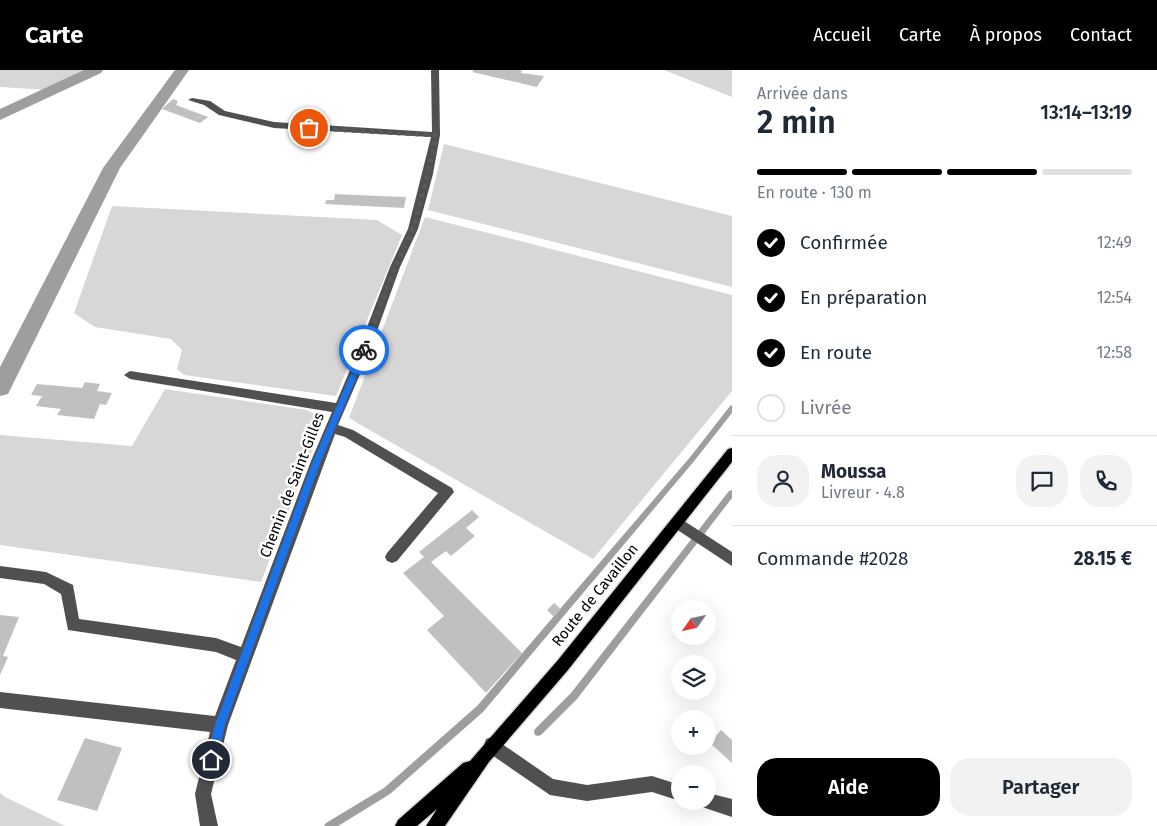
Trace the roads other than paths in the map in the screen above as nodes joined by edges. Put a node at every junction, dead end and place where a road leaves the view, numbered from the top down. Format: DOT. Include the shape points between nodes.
graph roads {
  1 [pos="435,70"];
  2 [pos="192,100"];
  3 [pos="436,135"];
  4 [pos="130,375"];
  5 [pos="339,408"];
  6 [pos="331,428"];
  7 [pos="732,453"];
  8 [pos="678,523"];
  9 [pos="392,557"];
  10 [pos="732,560"];
  11 [pos="0,572"];
  12 [pos="245,656"];
  13 [pos="0,700"];
  14 [pos="220,725"];
  15 [pos="488,750"];
  16 [pos="671,790"];
  17 [pos="716,803"];
  18 [pos="732,808"];
  19 [pos="209,826"];
  20 [pos="404,826"];
  21 [pos="435,826"];
  1 -- 3 [label="street, Chemin de Saint-Gilles"];
  2 -- 3 [label="street" via="207,103 222,113 274,124"];
  3 -- 5 [label="street, Chemin de Saint-Gilles" via="413,229"];
  4 -- 5 [label="street"];
  5 -- 6 [label="street, Chemin de Saint-Gilles"];
  6 -- 9 [label="street" via="349,433 447,492"];
  6 -- 12 [label="street, Chemin de Saint-Gilles"];
  7 -- 8 [label="main road, Route de Cavaillon"];
  8 -- 10 [label="street"];
  8 -- 15 [label="main road, Route de Cavaillon" via="563,665"];
  11 -- 12 [label="street" via="46,578 68,590 73,625 216,645"];
  12 -- 14 [label="street, Chemin de Saint-Gilles"];
  13 -- 14 [label="street"];
  14 -- 19 [label="street, Chemin de Saint-Gilles" via="202,794"];
  15 -- 16 [label="street" via="550,787 587,793 652,784"];
  15 -- 20 [label="main road, Route de Cavaillon"];
  15 -- 21 [label="main road, Route de Cavaillon"];
  17 -- 18 [label="street"];
}
